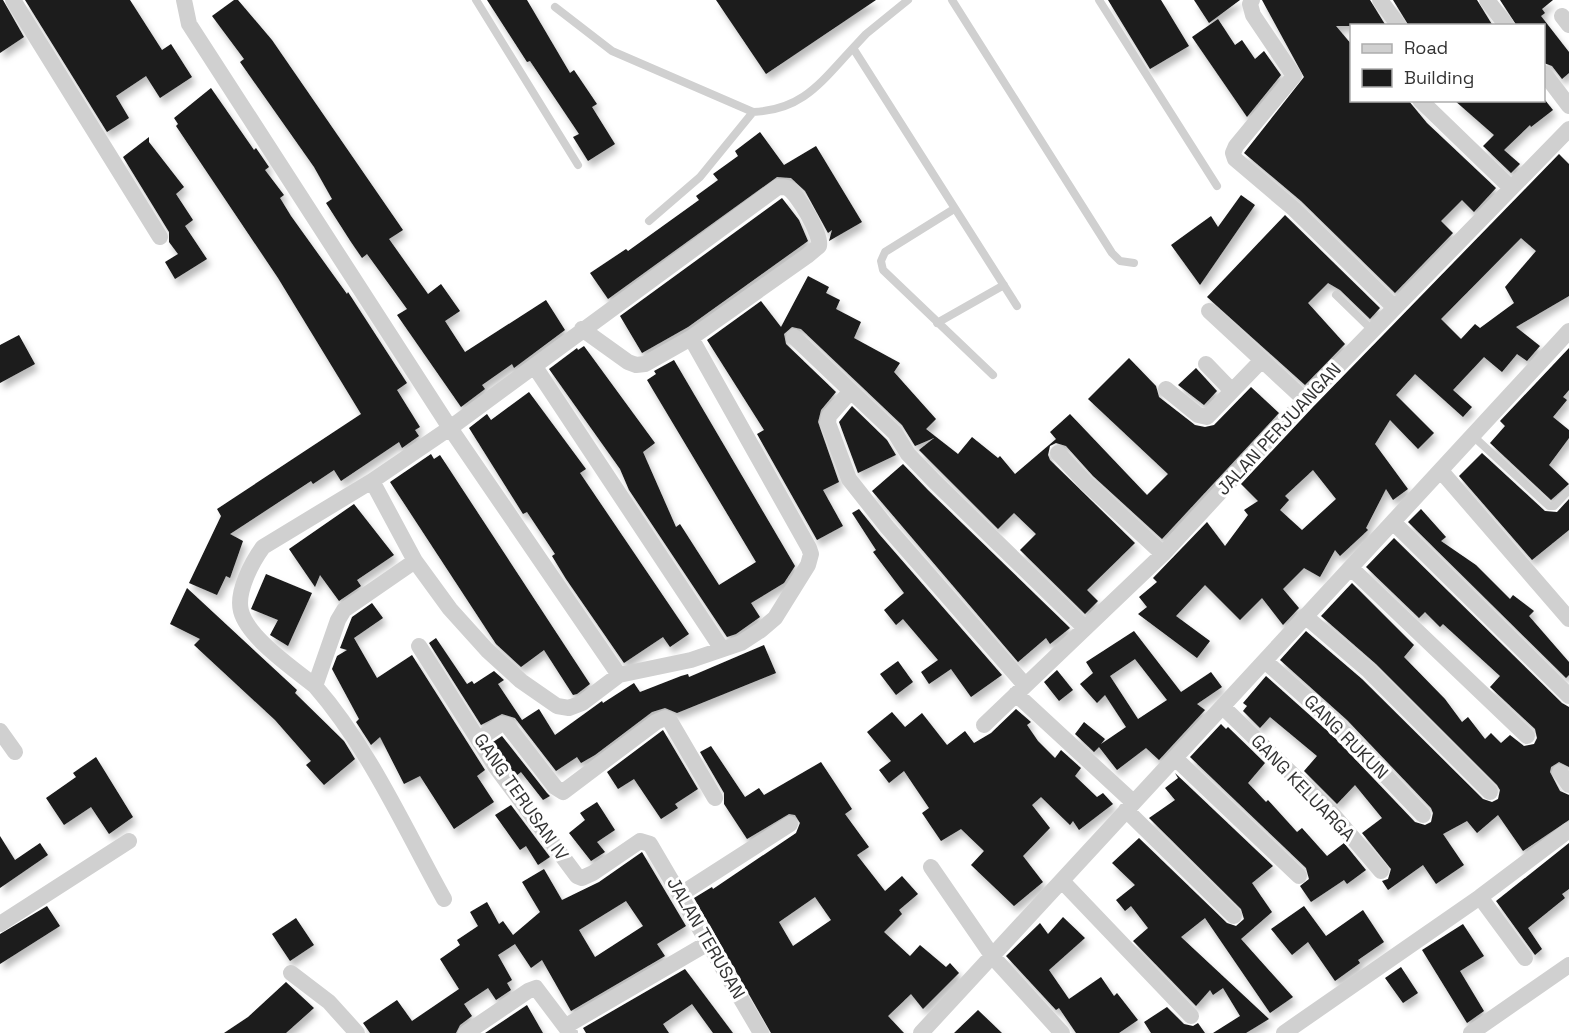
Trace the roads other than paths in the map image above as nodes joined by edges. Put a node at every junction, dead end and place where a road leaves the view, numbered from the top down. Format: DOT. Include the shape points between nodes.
graph roads {
  1 [pos="14,0"];
  2 [pos="183,0"];
  3 [pos="476,0"];
  4 [pos="908,0"];
  5 [pos="952,0"];
  6 [pos="1099,0"];
  7 [pos="1252,0"];
  8 [pos="1380,0"];
  9 [pos="1487,0"];
  10 [pos="555,7"];
  11 [pos="1398,24"];
  12 [pos="1505,24"];
  13 [pos="853,48"];
  14 [pos="1545,74"];
  15 [pos="1422,102"];
  16 [pos="1569,106"];
  17 [pos="753,112"];
  18 [pos="1569,129"];
  19 [pos="578,165"];
  20 [pos="1217,186"];
  21 [pos="1511,188"];
  22 [pos="954,209"];
  23 [pos="648,220"];
  24 [pos="160,237"];
  25 [pos="1134,263"];
  26 [pos="1004,285"];
  27 [pos="1336,295"];
  28 [pos="1017,306"];
  29 [pos="1394,307"];
  30 [pos="1209,311"];
  31 [pos="937,323"];
  32 [pos="582,329"];
  33 [pos="1372,330"];
  34 [pos="1569,331"];
  35 [pos="794,337"];
  36 [pos="691,338"];
  37 [pos="1261,361"];
  38 [pos="1206,364"];
  39 [pos="535,367"];
  40 [pos="993,375"];
  41 [pos="1166,389"];
  42 [pos="1232,391"];
  43 [pos="850,392"];
  44 [pos="1305,400"];
  45 [pos="450,428"];
  46 [pos="1473,436"];
  47 [pos="1058,453"];
  48 [pos="1441,471"];
  49 [pos="372,481"];
  50 [pos="1569,490"];
  51 [pos="1393,522"];
  52 [pos="1163,554"];
  53 [pos="415,561"];
  54 [pos="1351,568"];
  55 [pos="1305,616"];
  56 [pos="1569,619"];
  57 [pos="1085,628"];
  58 [pos="418,646"];
  59 [pos="722,649"];
  60 [pos="1266,662"];
  61 [pos="619,675"];
  62 [pos="315,686"];
  63 [pos="1020,690"];
  64 [pos="1569,696"];
  65 [pos="1223,707"];
  66 [pos="984,724"];
  67 [pos="0,731"];
  68 [pos="1527,736"];
  69 [pos="478,739"];
  70 [pos="15,753"];
  71 [pos="1176,759"];
  72 [pos="1490,792"];
  73 [pos="715,798"];
  74 [pos="1130,806"];
  75 [pos="1423,815"];
  76 [pos="790,824"];
  77 [pos="1569,830"];
  78 [pos="129,841"];
  79 [pos="650,844"];
  80 [pos="932,867"];
  81 [pos="1381,872"];
  82 [pos="1299,876"];
  83 [pos="1062,881"];
  84 [pos="681,894"];
  85 [pos="1480,897"];
  86 [pos="444,899"];
  87 [pos="1234,916"];
  88 [pos="0,924"];
  89 [pos="708,943"];
  90 [pos="993,957"];
  91 [pos="1525,958"];
  92 [pos="1569,965"];
  93 [pos="291,973"];
  94 [pos="1191,1016"];
  95 [pos="568,1030"];
  96 [pos="357,1033"];
  97 [pos="466,1033"];
  98 [pos="761,1033"];
  99 [pos="921,1033"];
  100 [pos="1062,1033"];
  101 [pos="1284,1033"];
  102 [pos="1471,1033"];
  1 -- 24 [label="street"];
  2 -- 45 [label="street" via="189,24"];
  3 -- 19 [label="lane"];
  4 -- 13 [label="lane"];
  5 -- 25 [label="lane" via="1112,253 1120,261"];
  6 -- 20 [label="lane"];
  7 -- 29 [label="street" via="1252,15 1294,76 1233,153 1235,159 1294,209"];
  8 -- 11 [label="street"];
  9 -- 12 [label="street"];
  10 -- 17 [label="lane" via="612,51"];
  13 -- 17 [label="lane" via="809,96 771,111"];
  13 -- 22 [label="lane"];
  14 -- 16 [label="street"];
  15 -- 21 [label="street"];
  17 -- 23 [label="lane" via="700,177"];
  18 -- 21 [label="street, JALAN PERJUANGAN"];
  21 -- 29 [label="street, JALAN PERJUANGAN"];
  22 -- 26 [label="lane"];
  22 -- 31 [label="lane" via="885,252 881,261 891,280"];
  26 -- 28 [label="lane"];
  26 -- 31 [label="lane"];
  27 -- 33 [label="lane"];
  29 -- 33 [label="street, JALAN PERJUANGAN"];
  30 -- 37 [label="street"];
  31 -- 40 [label="lane"];
  32 -- 36 [label="street" via="636,365 645,364"];
  32 -- 36 [label="street" via="759,199 778,187 786,187 819,234 819,246"];
  32 -- 39 [label="street"];
  33 -- 44 [label="street, JALAN PERJUANGAN"];
  34 -- 46 [label="street"];
  35 -- 43 [label="street"];
  36 -- 59 [label="street" via="811,554 775,618 741,643"];
  37 -- 42 [label="street"];
  37 -- 44 [label="street"];
  38 -- 42 [label="street"];
  39 -- 45 [label="street"];
  39 -- 59 [label="street"];
  41 -- 42 [label="street" via="1204,418"];
  43 -- 57 [label="street" via="895,433 908,454 935,482"];
  43 -- 63 [label="street" via="829,416 828,423 849,479"];
  44 -- 52 [label="street, JALAN PERJUANGAN"];
  45 -- 49 [label="street"];
  45 -- 61 [label="street"];
  46 -- 48 [label="street"];
  46 -- 50 [label="lane" via="1549,506 1554,506"];
  47 -- 52 [label="street"];
  48 -- 51 [label="street"];
  48 -- 56 [label="street"];
  49 -- 53 [label="street"];
  49 -- 62 [label="street" via="263,547 254,559 240,600 241,612 251,629"];
  51 -- 54 [label="street"];
  51 -- 64 [label="street"];
  52 -- 57 [label="street, JALAN PERJUANGAN"];
  53 -- 61 [label="street" via="487,650 542,699 569,708"];
  53 -- 62 [label="street" via="344,610"];
  54 -- 55 [label="street"];
  54 -- 68 [label="street"];
  55 -- 60 [label="street"];
  55 -- 72 [label="street" via="1370,671"];
  57 -- 63 [label="street, JALAN PERJUANGAN"];
  58 -- 69 [label="street, GANG TERUSAN IV"];
  59 -- 61 [label="street" via="667,667"];
  60 -- 65 [label="street"];
  60 -- 75 [label="street, GANG RUKUN" via="1339,727"];
  62 -- 86 [label="street" via="358,742"];
  63 -- 66 [label="street, JALAN PERJUANGAN"];
  63 -- 74 [label="street"];
  65 -- 71 [label="street"];
  65 -- 81 [label="street, GANG KELUARGA" via="1329,810"];
  67 -- 70 [label="street"];
  69 -- 73 [label="street" via="501,724 507,726 563,792 665,718"];
  69 -- 79 [label="street, GANG TERUSAN IV" via="577,876 593,873 640,841"];
  71 -- 74 [label="street"];
  71 -- 82 [label="street"];
  74 -- 83 [label="street"];
  74 -- 87 [label="street"];
  76 -- 84 [label="street"];
  77 -- 85 [label="street"];
  78 -- 88 [label="street"];
  79 -- 84 [label="street, JALAN TERUSAN"];
  80 -- 90 [label="street"];
  83 -- 90 [label="street"];
  83 -- 94 [label="street"];
  84 -- 89 [label="street, JALAN TERUSAN"];
  85 -- 91 [label="street"];
  85 -- 101 [label="street"];
  89 -- 95 [label="street"];
  89 -- 98 [label="street, JALAN TERUSAN"];
  90 -- 99 [label="street"];
  90 -- 100 [label="street"];
  92 -- 102 [label="street"];
  93 -- 96 [label="street" via="328,1002"];
  95 -- 97 [label="street" via="536,988"];
}
